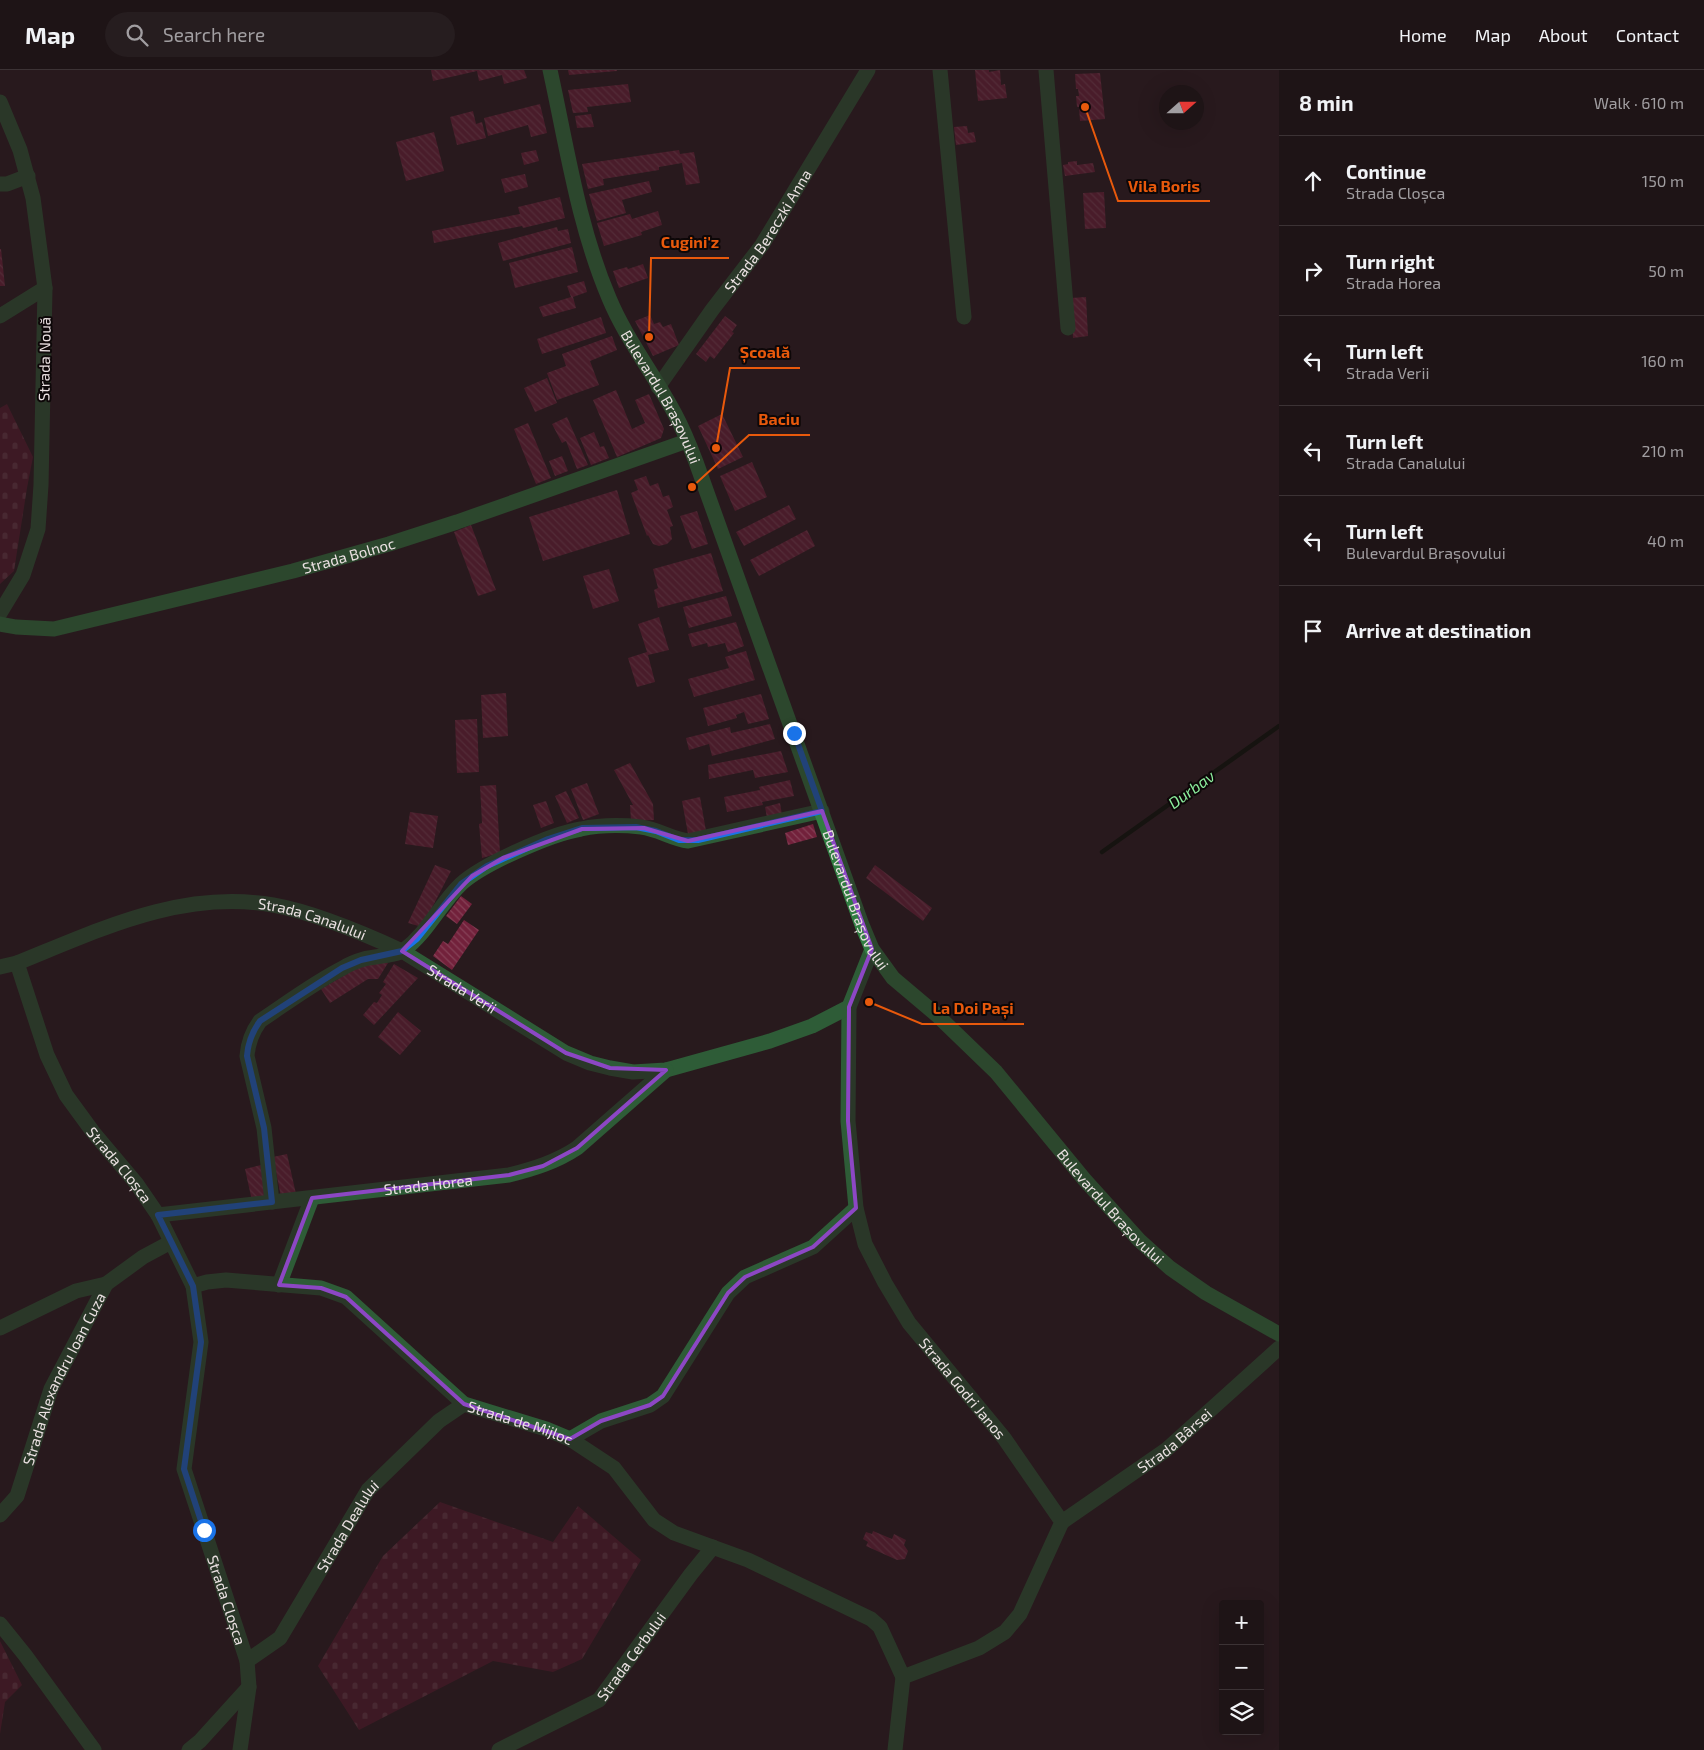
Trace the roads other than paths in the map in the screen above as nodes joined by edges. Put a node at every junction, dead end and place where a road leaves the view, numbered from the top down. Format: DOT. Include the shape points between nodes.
graph roads {
  1 [pos="550,70"];
  2 [pos="868,70"];
  3 [pos="940,70"];
  4 [pos="1046,70"];
  5 [pos="0,102"];
  6 [pos="28,176"];
  7 [pos="0,184"];
  8 [pos="45,288"];
  9 [pos="0,316"];
  10 [pos="964,316"];
  11 [pos="1068,328"];
  12 [pos="658,386"];
  13 [pos="687,441"];
  14 [pos="0,613"];
  15 [pos="0,624"];
  16 [pos="822,811"];
  17 [pos="872,949"];
  18 [pos="402,951"];
  19 [pos="17,962"];
  20 [pos="0,967"];
  21 [pos="849,1008"];
  22 [pos="666,1070"];
  23 [pos="312,1198"];
  24 [pos="272,1202"];
  25 [pos="856,1208"];
  26 [pos="158,1215"];
  27 [pos="171,1242"];
  28 [pos="106,1284"];
  29 [pos="279,1285"];
  30 [pos="193,1286"];
  31 [pos="0,1328"];
  32 [pos="1279,1334"];
  33 [pos="1279,1348"];
  34 [pos="464,1404"];
  35 [pos="570,1439"];
  36 [pos="0,1515"];
  37 [pos="1062,1522"];
  38 [pos="714,1547"];
  39 [pos="0,1624"];
  40 [pos="247,1661"];
  41 [pos="903,1677"];
  42 [pos="249,1687"];
  43 [pos="94,1750"];
  44 [pos="189,1750"];
  45 [pos="240,1750"];
  46 [pos="499,1750"];
  47 [pos="895,1750"];
  1 -- 12 [label="main road, Bulevardul Brașovului" via="587,239 609,300"];
  2 -- 12 [label="street, Strada Bereczki Anna" via="762,245"];
  3 -- 10 [label="street"];
  4 -- 11 [label="street"];
  5 -- 6 [label="street, Strada Nouă"];
  6 -- 7 [label="street"];
  6 -- 8 [label="street, Strada Nouă"];
  8 -- 9 [label="street"];
  8 -- 14 [label="street, Strada Nouă" via="38,529 23,575"];
  12 -- 13 [label="main road, Bulevardul Brașovului"];
  13 -- 15 [label="main road, Strada Bolnoc" via="457,522 293,571 54,628"];
  13 -- 16 [label="main road, Bulevardul Brașovului"];
  16 -- 17 [label="main road, Bulevardul Brașovului"];
  16 -- 18 [label="street" via="688,841 636,827 596,827 568,832 503,858 472,876 452,894 417,939"];
  17 -- 21 [label="street, Strada Godri Janos"];
  17 -- 32 [label="main road, Bulevardul Brașovului" via="893,978 996,1072 1090,1187 1139,1240 1170,1268 1206,1293"];
  18 -- 19 [label="street, Strada Canalului" via="302,913 273,905 224,901 177,906 133,917"];
  18 -- 22 [label="street, Strada Verii" via="566,1053 590,1063 633,1072"];
  18 -- 24 [label="street" via="361,960 342,968 260,1021 252,1032 247,1056 264,1128"];
  19 -- 20 [label="street, Strada Canalului"];
  19 -- 26 [label="street, Strada Cloșca" via="47,1056 66,1095"];
  21 -- 22 [label="street, Strada Verii" via="812,1026"];
  21 -- 25 [label="street, Strada Godri Janos" via="848,1121"];
  22 -- 23 [label="street, Strada Horea" via="577,1148 543,1166 509,1175"];
  23 -- 24 [label="street, Strada Horea"];
  23 -- 29 [label="street"];
  24 -- 26 [label="street, Strada Horea"];
  25 -- 35 [label="street, Strada de Mijloc" via="813,1247 745,1277 728,1293 663,1396 650,1405 601,1421"];
  25 -- 37 [label="street, Strada Godri Janos" via="866,1244 909,1323 1004,1438"];
  26 -- 27 [label="street, Strada Cloșca"];
  27 -- 28 [label="street, Strada Alexandru Ioan Cuza" via="143,1256"];
  27 -- 30 [label="street, Strada Cloșca"];
  28 -- 31 [label="street" via="76,1291"];
  28 -- 36 [label="street, Strada Alexandru Ioan Cuza" via="51,1389 17,1496"];
  29 -- 30 [label="street, Strada de Mijloc" via="226,1280"];
  29 -- 34 [label="street, Strada de Mijloc" via="321,1288 346,1297"];
  30 -- 40 [label="street, Strada Cloșca" via="201,1342 184,1469"];
  33 -- 37 [label="street, Strada Bârsei" via="1166,1450"];
  34 -- 35 [label="street, Strada de Mijloc"];
  34 -- 40 [label="street, Strada Dealului" via="439,1421 368,1490 280,1638"];
  35 -- 38 [label="street" via="614,1468 654,1520 674,1533"];
  37 -- 41 [label="street" via="1020,1614 1005,1632 979,1648"];
  38 -- 41 [label="street" via="871,1619 880,1627"];
  38 -- 46 [label="street, Strada Cerbului" via="599,1700"];
  39 -- 43 [label="street"];
  40 -- 42 [label="street, Strada Cloșca"];
  41 -- 47 [label="street"];
  42 -- 44 [label="street"];
  42 -- 45 [label="street, Strada Cloșca"];
}
